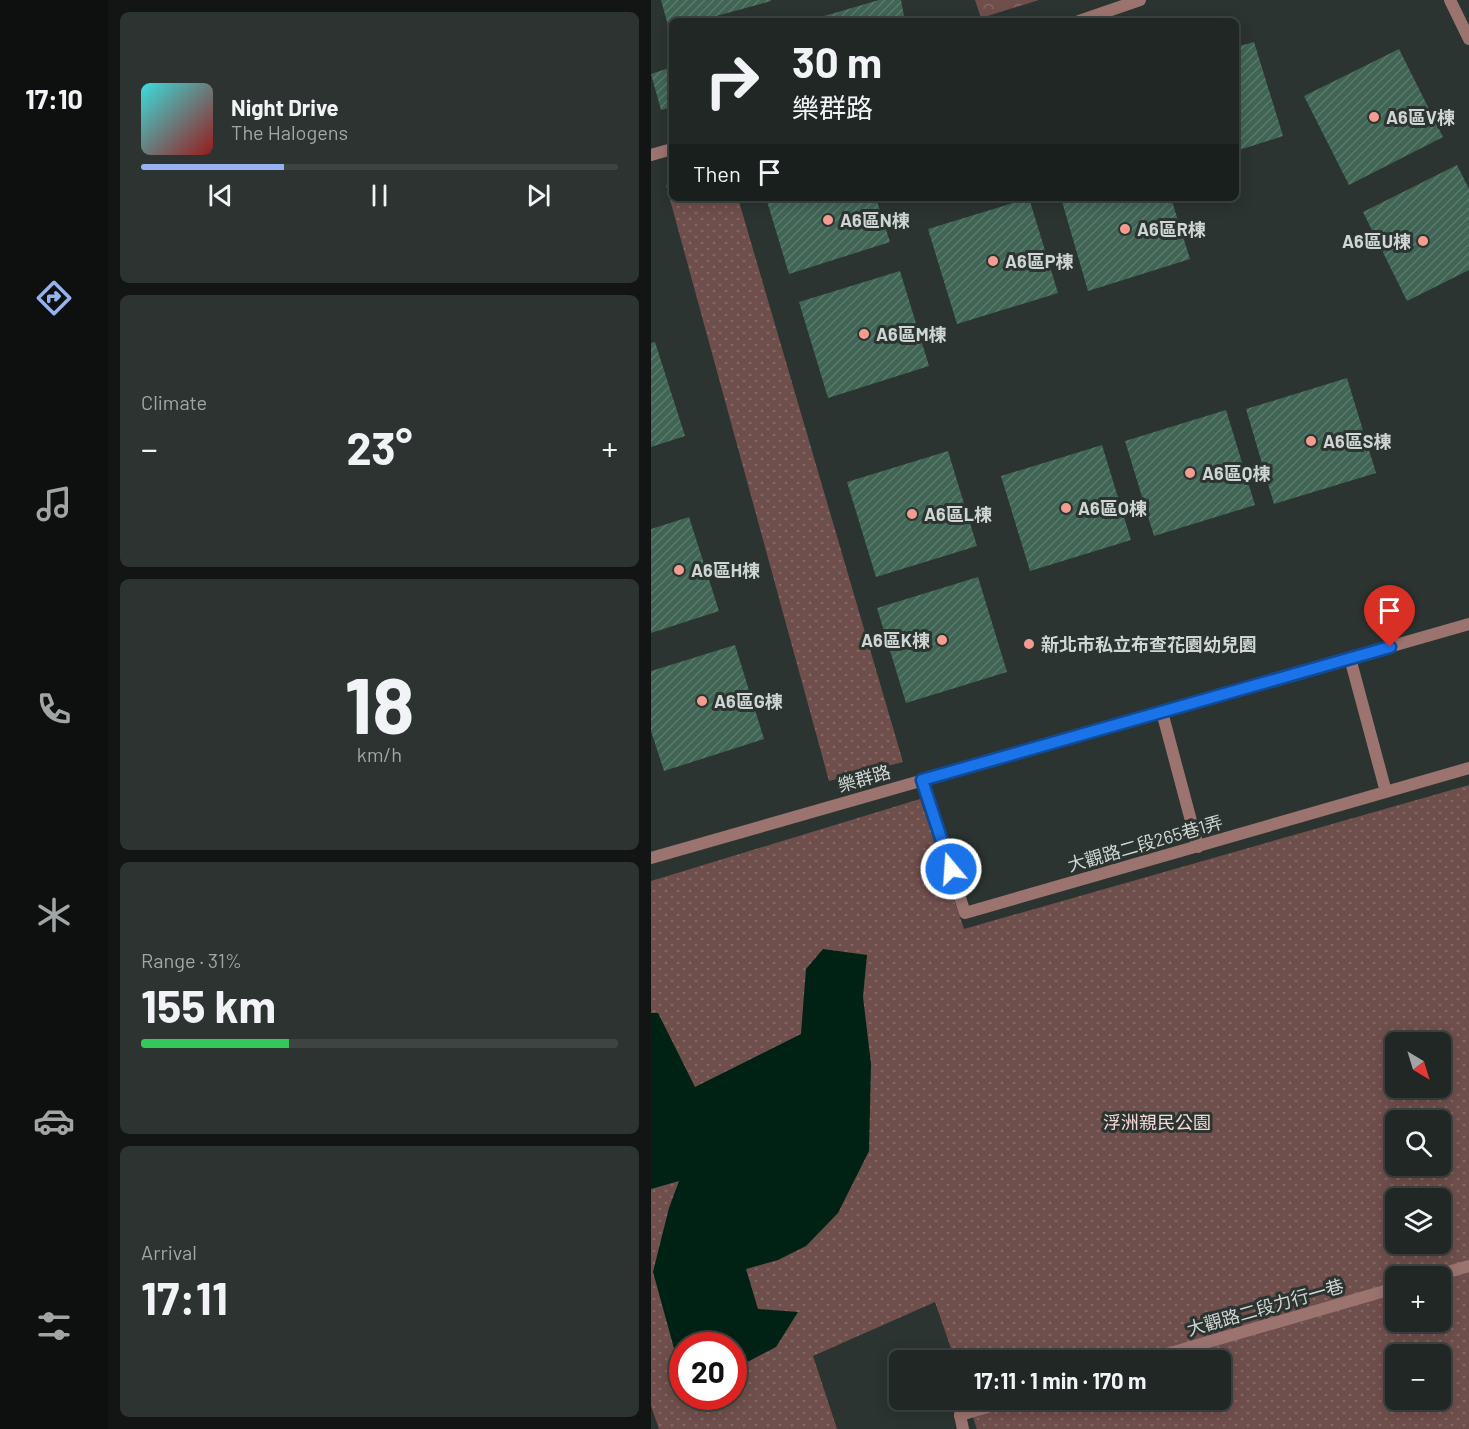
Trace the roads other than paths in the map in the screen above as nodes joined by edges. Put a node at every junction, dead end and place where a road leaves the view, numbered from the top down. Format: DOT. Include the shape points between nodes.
graph roads {
  1 [pos="1140,0"];
  2 [pos="1454,2"];
  3 [pos="1089,18"];
  4 [pos="1469,39"];
  5 [pos="669,150"];
  6 [pos="651,155"];
  7 [pos="1469,624"];
  8 [pos="1350,658"];
  9 [pos="1162,712"];
  10 [pos="1469,768"];
  11 [pos="922,780"];
  12 [pos="1386,792"];
  13 [pos="1198,847"];
  14 [pos="651,858"];
  15 [pos="1469,1266"];
  16 [pos="1451,1271"];
  17 [pos="1385,1291"];
  18 [pos="1181,1350"];
  19 [pos="977,1410"];
  20 [pos="963,1429"];
  1 -- 3 [label="street"];
  2 -- 4 [label="street"];
  5 -- 6 [label="street"];
  7 -- 8 [label="street, 樂群路"];
  8 -- 9 [label="street, 樂群路"];
  8 -- 12 [label="street"];
  9 -- 11 [label="street, 樂群路"];
  9 -- 13 [label="street"];
  10 -- 12 [label="street, 大觀路二段265巷1弄"];
  11 -- 13 [label="street, 大觀路二段265巷1弄" via="965,913"];
  11 -- 14 [label="street, 樂群路"];
  12 -- 13 [label="street, 大觀路二段265巷1弄"];
  15 -- 16 [label="street"];
  17 -- 18 [label="street, 大觀路二段力行一巷"];
  19 -- 20 [label="street" via="960,1415"];
}
